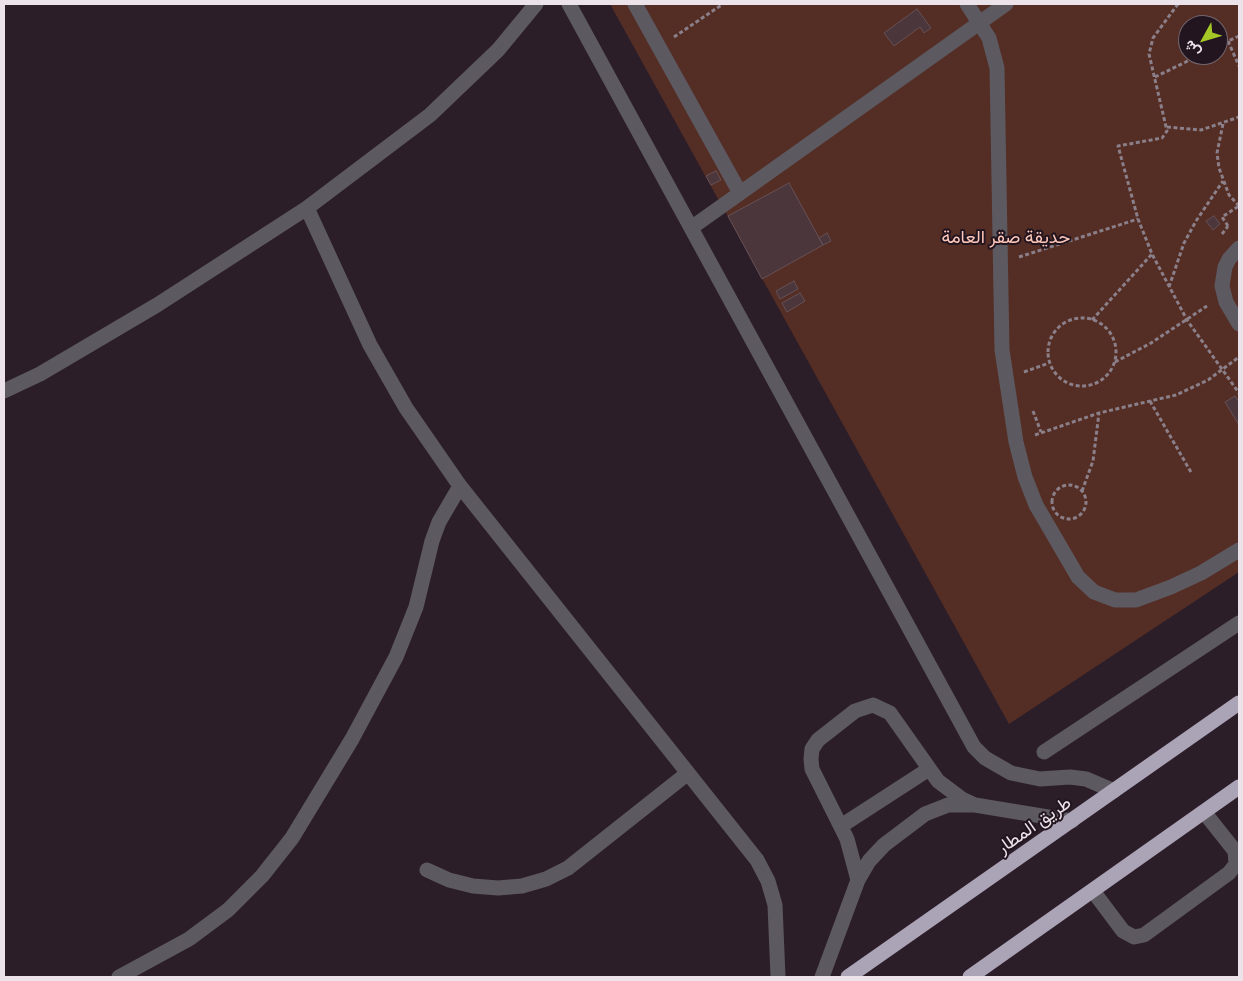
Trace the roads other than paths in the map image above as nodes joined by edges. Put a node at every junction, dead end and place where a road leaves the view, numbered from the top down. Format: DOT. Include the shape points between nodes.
graph roads {
  1 [pos="536,4"];
  2 [pos="569,4"];
  3 [pos="635,4"];
  4 [pos="967,4"];
  5 [pos="1006,4"];
  6 [pos="980,23"];
  7 [pos="740,193"];
  8 [pos="307,208"];
  9 [pos="691,228"];
  10 [pos="1236,241"];
  11 [pos="1239,324"];
  12 [pos="4,391"];
  13 [pos="460,486"];
  14 [pos="1239,550"];
  15 [pos="1239,623"];
  16 [pos="1239,703"];
  17 [pos="1044,752"];
  18 [pos="929,769"];
  19 [pos="688,773"];
  20 [pos="1238,790"];
  21 [pos="1114,791"];
  22 [pos="975,805"];
  23 [pos="1204,812"];
  24 [pos="1072,821"];
  25 [pos="841,826"];
  26 [pos="427,870"];
  27 [pos="858,880"];
  28 [pos="1093,891"];
  29 [pos="119,977"];
  30 [pos="778,977"];
  31 [pos="822,977"];
  32 [pos="848,977"];
  33 [pos="970,977"];
  1 -- 8 [label="street" via="498,50 430,115"];
  2 -- 9 [label="street"];
  3 -- 7 [label="street"];
  4 -- 6 [label="street"];
  5 -- 6 [label="street"];
  6 -- 7 [label="street"];
  6 -- 14 [label="street" via="989,38 997,68 1002,350 1016,442 1036,505 1078,577 1104,597 1125,601 1147,597 1201,573"];
  7 -- 9 [label="street"];
  8 -- 12 [label="street" via="157,305 40,374"];
  8 -- 13 [label="street" via="370,345 406,408"];
  9 -- 21 [label="street" via="974,747 985,758 1011,773 1040,779 1086,779"];
  10 -- 11 [label="street" via="1222,276 1224,295"];
  13 -- 19 [label="street"];
  13 -- 29 [label="street" via="442,516 432,542 416,607 396,657 352,740 292,838 262,876 228,910 190,939"];
  15 -- 17 [label="street"];
  16 -- 21 [label="highway, طريق المطار"];
  18 -- 22 [label="street" via="950,790"];
  18 -- 25 [label="street"];
  18 -- 25 [label="street" via="890,712 873,705 855,711 818,740 810,759"];
  19 -- 26 [label="street" via="568,868 546,879 498,888 449,880"];
  19 -- 30 [label="street" via="757,860 768,881 775,905"];
  20 -- 23 [label="highway"];
  21 -- 24 [label="highway, طريق المطار"];
  22 -- 24 [label="street"];
  22 -- 27 [label="street" via="948,806 924,814 884,845"];
  23 -- 28 [label="highway"];
  23 -- 28 [label="street" via="1235,851 1236,864 1229,873 1144,934 1134,936 1123,931"];
  24 -- 32 [label="highway, طريق المطار"];
  25 -- 27 [label="street"];
  27 -- 31 [label="street"];
  28 -- 33 [label="highway"];
}
